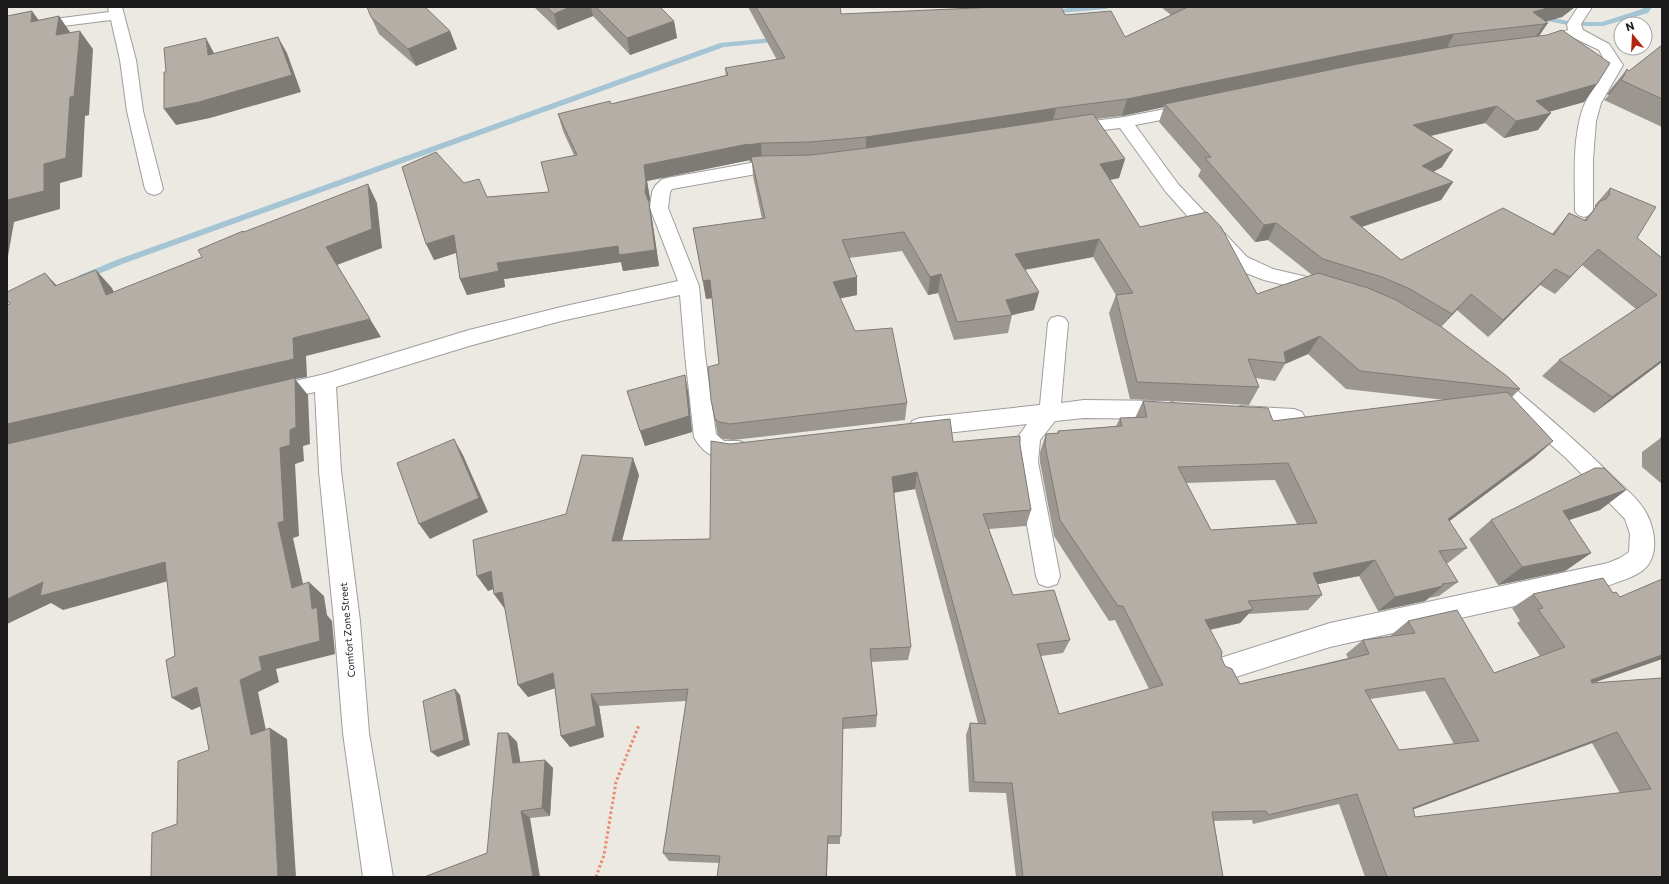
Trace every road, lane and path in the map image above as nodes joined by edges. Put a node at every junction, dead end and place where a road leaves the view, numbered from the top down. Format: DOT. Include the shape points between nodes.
graph roads {
  1 [pos="1585,7"];
  2 [pos="117,11"];
  3 [pos="7,29"];
  4 [pos="1576,32"];
  5 [pos="1527,47"];
  6 [pos="1209,105"];
  7 [pos="1124,122"];
  8 [pos="1052,131"];
  9 [pos="797,166"];
  10 [pos="154,189"];
  11 [pos="1584,211"];
  12 [pos="689,286"];
  13 [pos="1346,294"];
  14 [pos="1058,323"];
  15 [pos="1477,370"];
  16 [pos="325,382"];
  17 [pos="256,398"];
  18 [pos="1186,411"];
  19 [pos="1050,412"];
  20 [pos="1225,414"];
  21 [pos="1294,418"];
  22 [pos="902,430"];
  23 [pos="756,448"];
  24 [pos="1048,576"];
  25 [pos="1223,669"];
  26 [pos="639,725"];
  27 [pos="378,877"];
  28 [pos="596,877"];
  1 -- 4 [label="street" via="1574,24"];
  2 -- 3 [label="street"];
  2 -- 10 [label="street" via="128,60 135,111"];
  4 -- 5 [label="street"];
  4 -- 11 [label="street" via="1607,50 1614,65 1611,76 1591,108 1586,140"];
  6 -- 7 [label="street"];
  7 -- 8 [label="street"];
  7 -- 13 [label="street" via="1172,188 1240,262 1262,273 1316,284"];
  9 -- 12 [label="street" via="762,167 664,186 659,208"];
  12 -- 16 [label="street" via="468,338"];
  12 -- 23 [label="street" via="705,437 712,447 722,450"];
  14 -- 19 [label="street"];
  15 -- 25 [label="street" via="1574,452 1632,512 1643,531 1639,558 1629,566 1610,574 1330,635"];
  16 -- 17 [label="street"];
  16 -- 27 [label="street, Comfort Zone Street" via="330,471 347,621 356,733"];
  18 -- 19 [label="street" via="1084,409"];
  19 -- 22 [label="street"];
  19 -- 24 [label="street" via="1030,437 1027,462"];
  20 -- 21 [label="street"];
  26 -- 28 [label="path" via="616,782 604,854"];
}
